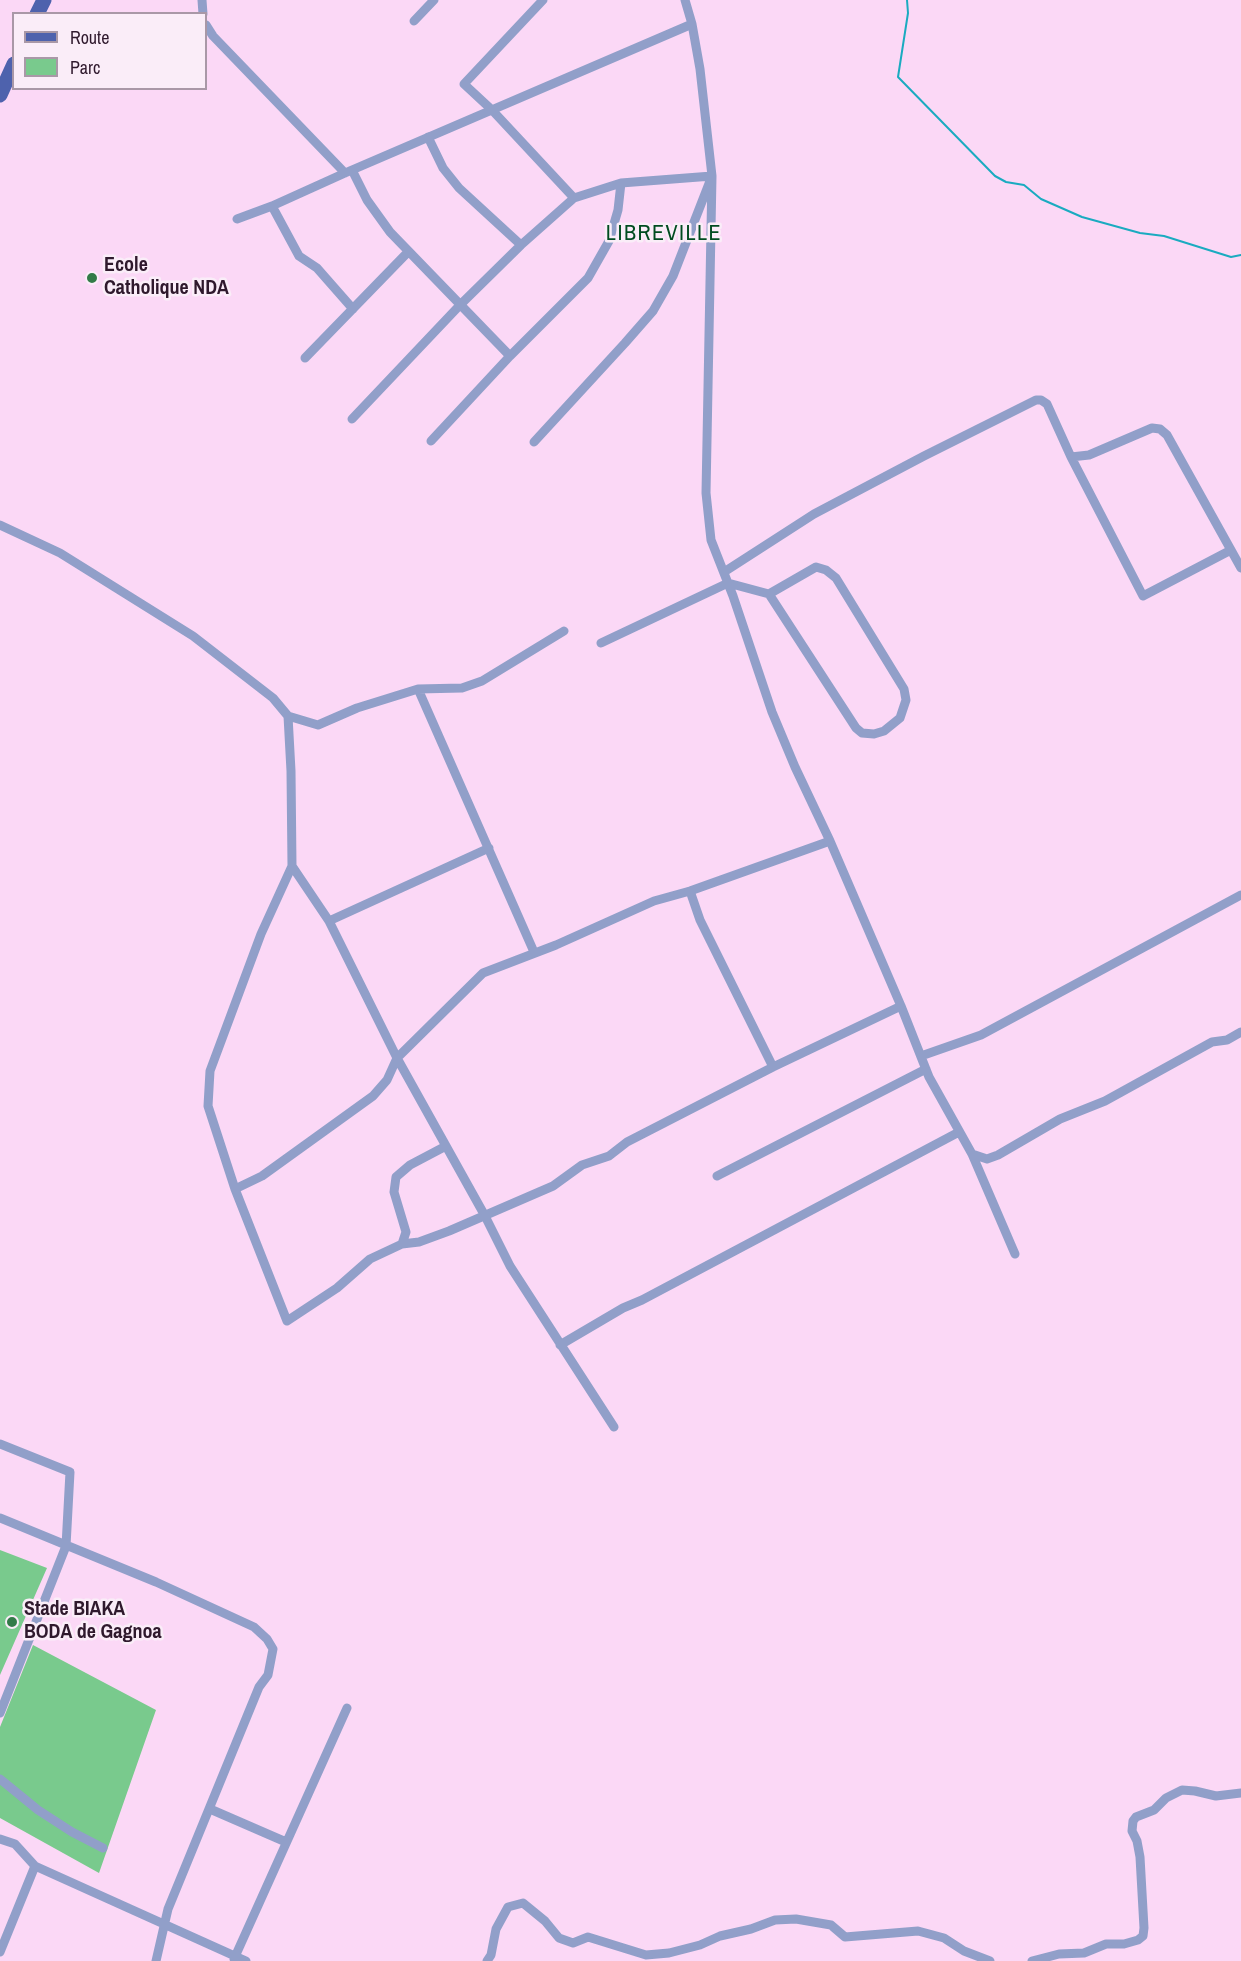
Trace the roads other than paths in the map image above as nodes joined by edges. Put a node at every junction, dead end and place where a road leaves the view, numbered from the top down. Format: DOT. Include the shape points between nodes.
graph roads {
  1 [pos="434,0"];
  2 [pos="543,0"];
  3 [pos="685,0"];
  4 [pos="414,21"];
  5 [pos="692,24"];
  6 [pos="207,27"];
  7 [pos="12,68"];
  8 [pos="0,95"];
  9 [pos="492,110"];
  10 [pos="428,137"];
  11 [pos="349,171"];
  12 [pos="712,176"];
  13 [pos="621,183"];
  14 [pos="574,198"];
  15 [pos="272,206"];
  16 [pos="237,219"];
  17 [pos="521,244"];
  18 [pos="408,252"];
  19 [pos="460,305"];
  20 [pos="353,309"];
  21 [pos="510,356"];
  22 [pos="305,358"];
  23 [pos="352,419"];
  24 [pos="431,441"];
  25 [pos="534,442"];
  26 [pos="1071,457"];
  27 [pos="0,525"];
  28 [pos="1232,550"];
  29 [pos="1241,568"];
  30 [pos="724,572"];
  31 [pos="728,583"];
  32 [pos="769,594"];
  33 [pos="564,631"];
  34 [pos="602,643"];
  35 [pos="418,689"];
  36 [pos="288,716"];
  37 [pos="830,841"];
  38 [pos="489,848"];
  39 [pos="292,866"];
  40 [pos="690,891"];
  41 [pos="1241,895"];
  42 [pos="329,921"];
  43 [pos="534,952"];
  44 [pos="901,1006"];
  45 [pos="1241,1032"];
  46 [pos="921,1056"];
  47 [pos="397,1058"];
  48 [pos="773,1067"];
  49 [pos="926,1069"];
  50 [pos="959,1132"];
  51 [pos="446,1146"];
  52 [pos="972,1154"];
  53 [pos="717,1176"];
  54 [pos="235,1189"];
  55 [pos="485,1216"];
  56 [pos="402,1244"];
  57 [pos="1015,1254"];
  58 [pos="560,1345"];
  59 [pos="614,1427"];
  60 [pos="0,1444"];
  61 [pos="0,1518"];
  62 [pos="66,1546"];
  63 [pos="346,1708"];
  64 [pos="0,1713"];
  65 [pos="0,1779"];
  66 [pos="1241,1793"];
  67 [pos="210,1809"];
  68 [pos="0,1839"];
  69 [pos="286,1842"];
  70 [pos="103,1848"];
  71 [pos="35,1866"];
  72 [pos="166,1924"];
  73 [pos="0,1952"];
  74 [pos="234,1958"];
  75 [pos="156,1961"];
  76 [pos="246,1961"];
  77 [pos="487,1961"];
  78 [pos="990,1961"];
  79 [pos="1032,1961"];
  1 -- 4 [label="street"];
  2 -- 9 [label="street" via="464,84"];
  3 -- 5 [label="street"];
  5 -- 9 [label="street"];
  5 -- 12 [label="street"];
  6 -- 11 [label="street"];
  7 -- 8 [label="main road"];
  9 -- 10 [label="street"];
  9 -- 14 [label="street"];
  10 -- 11 [label="street"];
  10 -- 17 [label="street" via="443,168 459,188"];
  11 -- 15 [label="street"];
  11 -- 18 [label="street" via="376,215"];
  12 -- 13 [label="street"];
  12 -- 25 [label="street" via="673,276 653,311"];
  12 -- 30 [label="street" via="706,493 711,540"];
  13 -- 14 [label="street"];
  13 -- 21 [label="street" via="609,241 588,278"];
  14 -- 17 [label="street"];
  15 -- 16 [label="street"];
  15 -- 20 [label="street" via="299,256 317,268"];
  17 -- 19 [label="street"];
  18 -- 19 [label="street"];
  18 -- 20 [label="street"];
  19 -- 21 [label="street"];
  19 -- 23 [label="street"];
  20 -- 22 [label="street"];
  21 -- 24 [label="street"];
  26 -- 28 [label="street" via="1089,455 1152,428 1160,429"];
  26 -- 28 [label="street" via="1143,596"];
  26 -- 30 [label="street" via="1047,404 1036,400 814,514"];
  27 -- 36 [label="street" via="60,552 193,636 273,698"];
  28 -- 29 [label="street"];
  30 -- 31 [label="street"];
  31 -- 32 [label="street"];
  31 -- 34 [label="street"];
  31 -- 37 [label="street" via="772,712"];
  32 -- 32 [label="street" via="816,567 836,578 904,689 906,700 900,718 874,734 856,728"];
  33 -- 35 [label="street" via="482,681 462,688"];
  35 -- 36 [label="street" via="357,708 324,724"];
  35 -- 38 [label="street"];
  36 -- 39 [label="street"];
  37 -- 40 [label="street"];
  37 -- 44 [label="street"];
  38 -- 42 [label="street"];
  38 -- 43 [label="street"];
  39 -- 42 [label="street"];
  39 -- 54 [label="street" via="261,934 210,1071 208,1106"];
  40 -- 43 [label="street" via="654,901"];
  40 -- 48 [label="street" via="700,920"];
  41 -- 46 [label="street" via="981,1035"];
  42 -- 47 [label="street"];
  43 -- 47 [label="street" via="483,973"];
  44 -- 46 [label="street"];
  44 -- 48 [label="street"];
  45 -- 52 [label="street" via="1212,1042 998,1155 987,1159"];
  46 -- 49 [label="street"];
  47 -- 51 [label="street"];
  47 -- 54 [label="street" via="387,1080 372,1096 262,1176"];
  48 -- 55 [label="street" via="627,1142 609,1156 582,1165 553,1186"];
  49 -- 50 [label="street"];
  49 -- 53 [label="street"];
  50 -- 52 [label="street"];
  50 -- 58 [label="street"];
  51 -- 55 [label="street"];
  51 -- 56 [label="street" via="396,1177 394,1192 406,1232"];
  52 -- 57 [label="street"];
  54 -- 56 [label="street" via="287,1321 337,1288 370,1259"];
  55 -- 56 [label="street" via="419,1242"];
  55 -- 58 [label="street" via="510,1266"];
  58 -- 59 [label="street"];
  60 -- 62 [label="street" via="70,1472"];
  61 -- 62 [label="street"];
  62 -- 64 [label="street"];
  62 -- 67 [label="street" via="254,1627 273,1649 268,1675 259,1687"];
  63 -- 69 [label="street"];
  65 -- 70 [label="street" via="38,1810"];
  66 -- 79 [label="street" via="1216,1796 1182,1791 1133,1821 1140,1857 1143,1936 1124,1944 1106,1944 1084,1953"];
  67 -- 69 [label="street"];
  67 -- 72 [label="street" via="168,1909"];
  68 -- 71 [label="street" via="15,1844"];
  69 -- 74 [label="street"];
  71 -- 72 [label="street"];
  71 -- 73 [label="street"];
  72 -- 74 [label="street"];
  72 -- 75 [label="street"];
  74 -- 76 [label="street"];
  77 -- 78 [label="street" via="496,1929 508,1907 523,1904 559,1938 573,1943 588,1937 646,1955 700,1945 775,1920 796,1919 831,1925 844,1937 918,1931 945,1938"];
}
